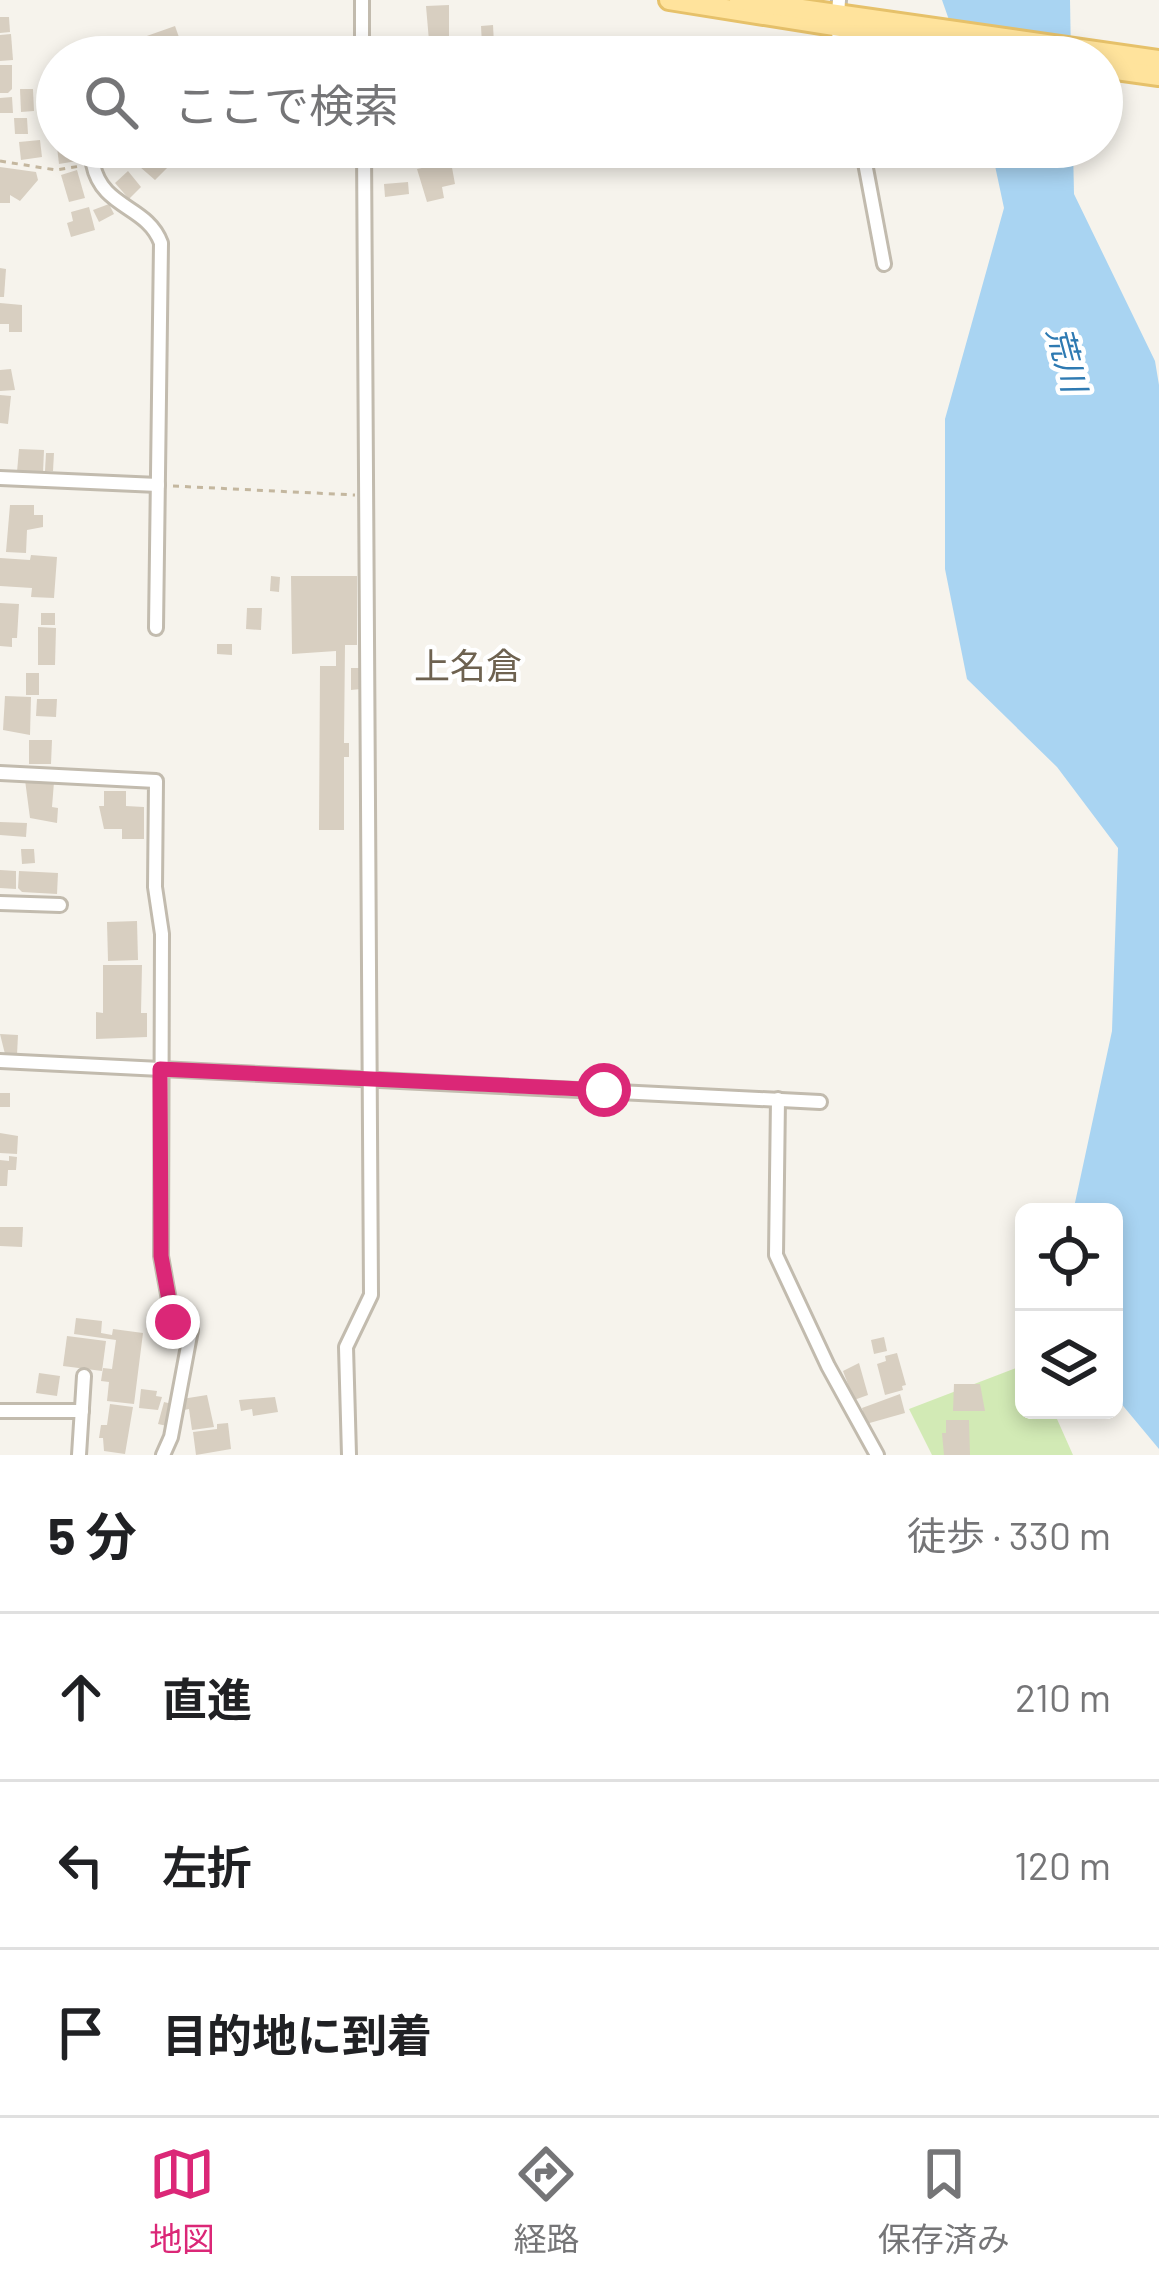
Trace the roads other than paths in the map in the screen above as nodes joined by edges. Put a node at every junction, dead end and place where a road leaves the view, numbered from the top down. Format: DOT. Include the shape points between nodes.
graph roads {
  1 [pos="362,0"];
  2 [pos="669,0"];
  3 [pos="739,0"];
  4 [pos="843,18"];
  5 [pos="362,36"];
  6 [pos="929,36"];
  7 [pos="978,36"];
  8 [pos="1123,55"];
  9 [pos="1159,60"];
  10 [pos="1123,71"];
  11 [pos="1159,76"];
  12 [pos="95,168"];
  13 [pos="364,168"];
  14 [pos="866,168"];
  15 [pos="884,264"];
  16 [pos="0,478"];
  17 [pos="158,485"];
  18 [pos="156,628"];
  19 [pos="0,772"];
  20 [pos="0,903"];
  21 [pos="60,905"];
  22 [pos="0,1060"];
  23 [pos="160,1069"];
  24 [pos="370,1079"];
  25 [pos="778,1099"];
  26 [pos="820,1102"];
  27 [pos="84,1376"];
  28 [pos="0,1411"];
  29 [pos="82,1411"];
  30 [pos="79,1455"];
  31 [pos="163,1455"];
  32 [pos="349,1455"];
  33 [pos="877,1455"];
  1 -- 5 [label="street"];
  2 -- 4 [label="main road"];
  3 -- 4 [label="main road"];
  4 -- 6 [label="main road"];
  4 -- 7 [label="main road"];
  8 -- 9 [label="main road"];
  10 -- 11 [label="main road"];
  12 -- 17 [label="street" via="106,196 149,224 160,243"];
  13 -- 24 [label="street"];
  14 -- 15 [label="street"];
  16 -- 17 [label="street"];
  17 -- 18 [label="street"];
  19 -- 23 [label="street" via="156,781"];
  20 -- 21 [label="street"];
  22 -- 23 [label="street"];
  23 -- 24 [label="street"];
  23 -- 31 [label="street" via="161,1256 173,1322 191,1330"];
  24 -- 25 [label="street"];
  24 -- 32 [label="street" via="371,1295 346,1347"];
  25 -- 26 [label="street"];
  25 -- 33 [label="street" via="776,1255"];
  27 -- 29 [label="street"];
  28 -- 29 [label="street"];
  29 -- 30 [label="street"];
}
